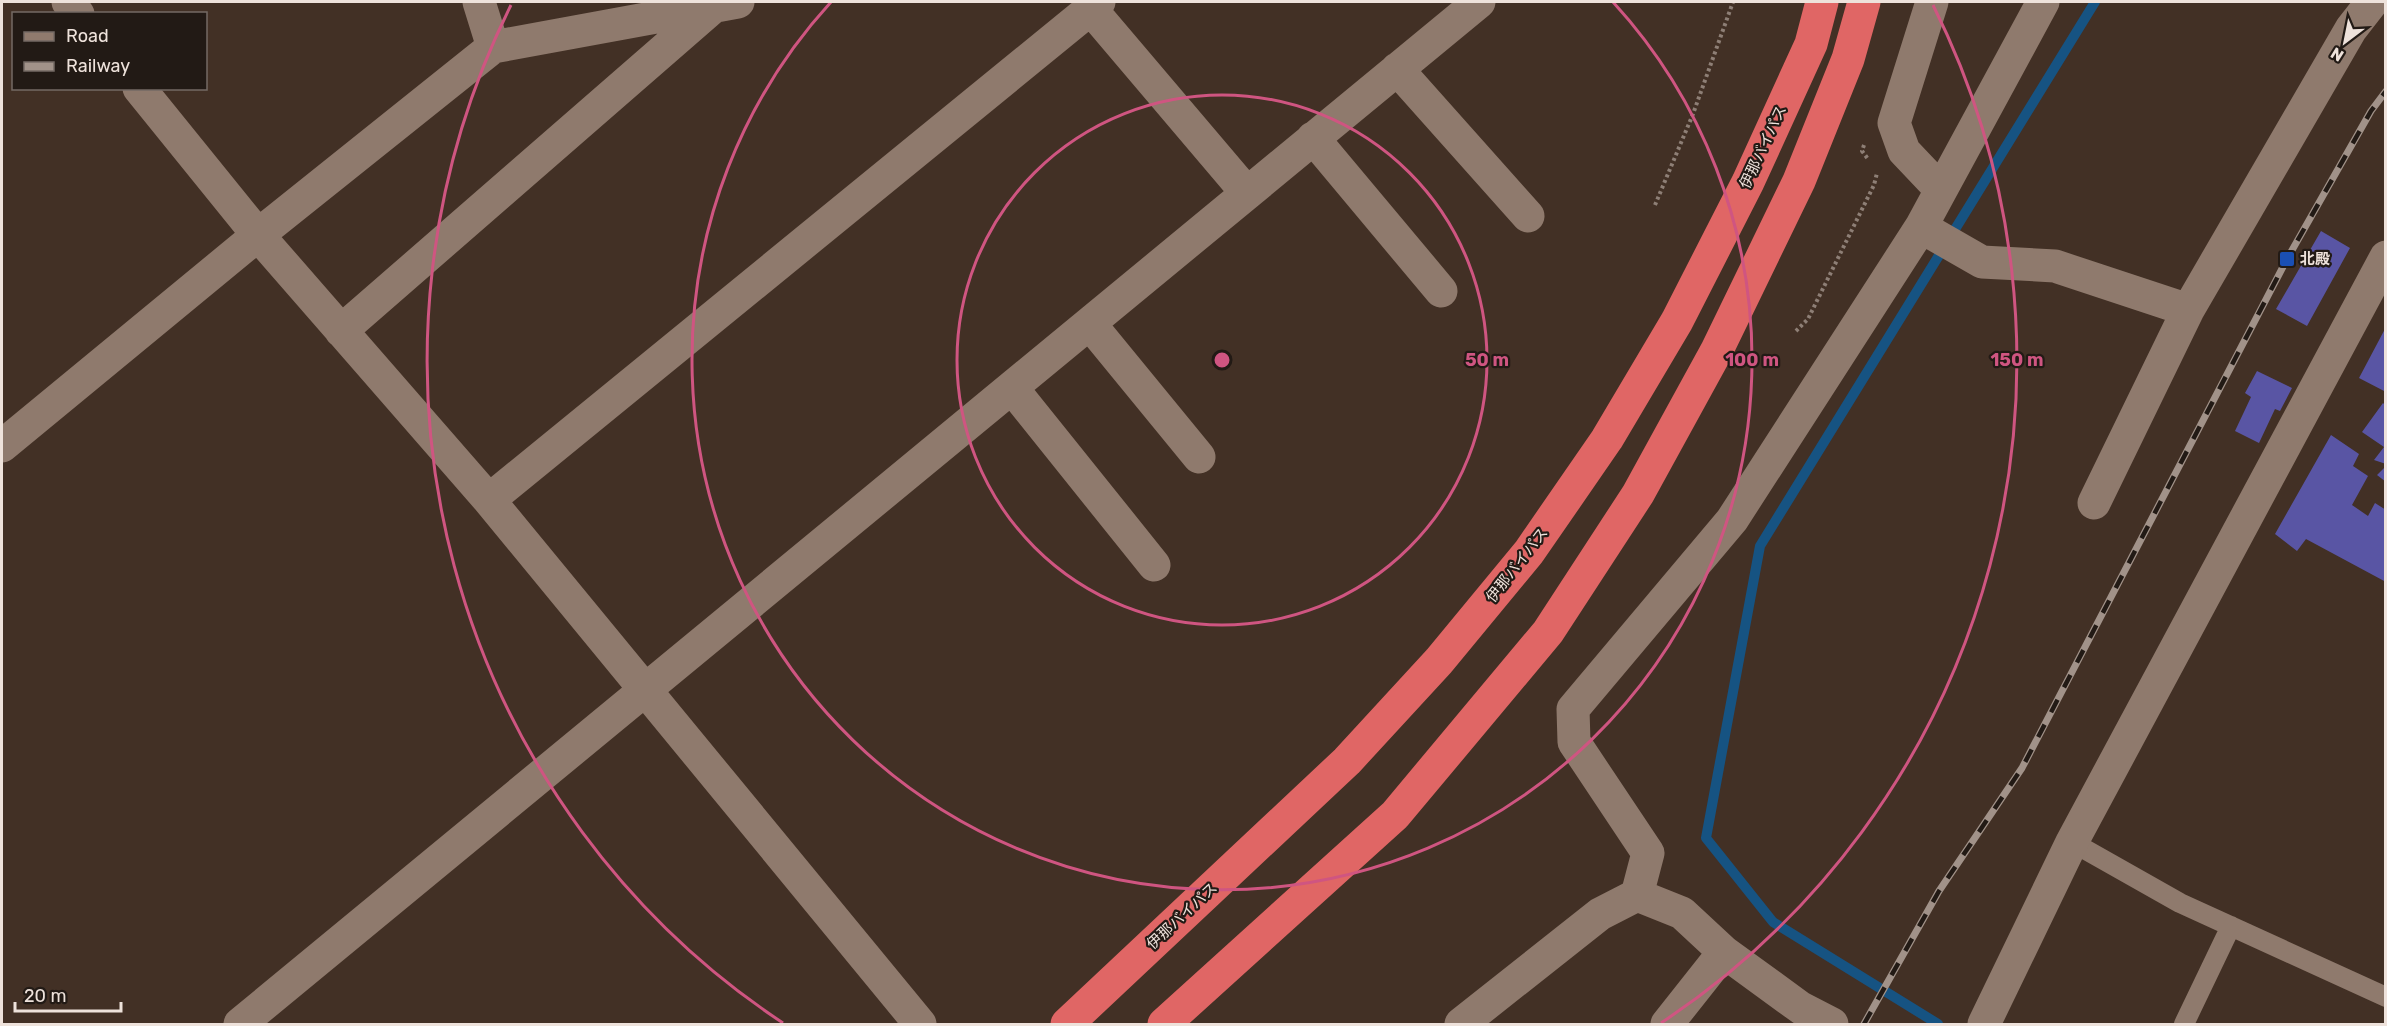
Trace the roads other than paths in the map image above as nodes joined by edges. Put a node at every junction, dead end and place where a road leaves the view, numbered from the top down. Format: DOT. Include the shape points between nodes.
graph roads {
  1 [pos="479,2"];
  2 [pos="1479,2"];
  3 [pos="1822,2"];
  4 [pos="1864,2"];
  5 [pos="1932,2"];
  6 [pos="2043,2"];
  7 [pos="2372,2"];
  8 [pos="725,5"];
  9 [pos="1094,5"];
  10 [pos="493,47"];
  11 [pos="1397,69"];
  12 [pos="141,90"];
  13 [pos="1313,138"];
  14 [pos="1940,189"];
  15 [pos="1247,193"];
  16 [pos="1528,216"];
  17 [pos="1924,229"];
  18 [pos="258,235"];
  19 [pos="2385,257"];
  20 [pos="1441,291"];
  21 [pos="2188,310"];
  22 [pos="1090,324"];
  23 [pos="341,331"];
  24 [pos="1012,388"];
  25 [pos="2,446"];
  26 [pos="1199,458"];
  27 [pos="489,500"];
  28 [pos="2094,503"];
  29 [pos="1154,565"];
  30 [pos="647,691"];
  31 [pos="2072,842"];
  32 [pos="1637,895"];
  33 [pos="2231,926"];
  34 [pos="1724,952"];
  35 [pos="2385,997"];
  36 [pos="240,1024"];
  37 [pos="920,1024"];
  38 [pos="1067,1024"];
  39 [pos="1164,1024"];
  40 [pos="1461,1024"];
  41 [pos="1667,1024"];
  42 [pos="1832,1024"];
  43 [pos="1984,1024"];
  44 [pos="2184,1024"];
  1 -- 10 [label="street"];
  2 -- 11 [label="street"];
  3 -- 38 [label="highway, 伊那バイパス" via="1810,44 1748,182 1677,321 1607,439 1529,552 1439,661 1347,761"];
  4 -- 39 [label="highway" via="1848,59 1799,181 1718,350 1638,494 1548,632 1395,815"];
  5 -- 14 [label="street" via="1894,123 1904,150"];
  6 -- 14 [label="street"];
  7 -- 21 [label="street" via="2351,29"];
  8 -- 10 [label="street"];
  8 -- 23 [label="street"];
  9 -- 15 [label="street"];
  9 -- 27 [label="street"];
  10 -- 18 [label="street"];
  11 -- 13 [label="street"];
  11 -- 16 [label="street"];
  12 -- 18 [label="street"];
  13 -- 15 [label="street"];
  13 -- 20 [label="street"];
  14 -- 17 [label="street"];
  15 -- 22 [label="street"];
  17 -- 21 [label="street" via="1982,262 2055,266"];
  17 -- 32 [label="street" via="1732,520 1574,709 1574,742 1648,853"];
  18 -- 23 [label="street"];
  18 -- 25 [label="street"];
  19 -- 31 [label="street"];
  21 -- 28 [label="street"];
  22 -- 24 [label="street"];
  22 -- 26 [label="street"];
  23 -- 27 [label="street"];
  24 -- 29 [label="street"];
  24 -- 30 [label="street"];
  27 -- 30 [label="street"];
  30 -- 36 [label="street"];
  30 -- 37 [label="street"];
  31 -- 33 [label="lane" via="2180,903"];
  31 -- 43 [label="street"];
  32 -- 34 [label="street" via="1682,913"];
  32 -- 40 [label="street" via="1600,914"];
  33 -- 35 [label="lane"];
  33 -- 44 [label="lane"];
  34 -- 41 [label="street"];
  34 -- 42 [label="street" via="1801,1008"];
}
